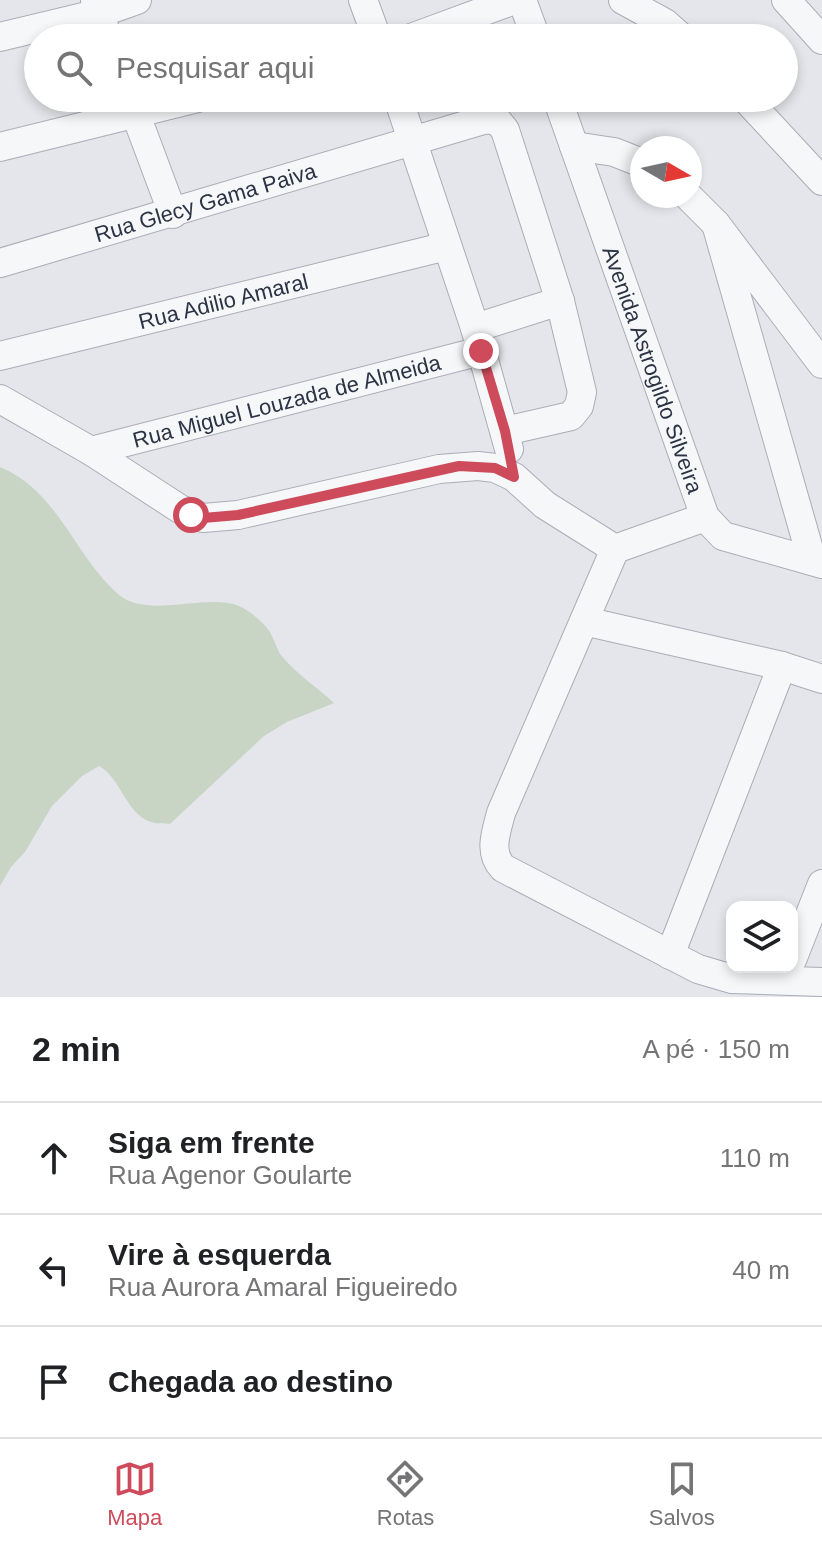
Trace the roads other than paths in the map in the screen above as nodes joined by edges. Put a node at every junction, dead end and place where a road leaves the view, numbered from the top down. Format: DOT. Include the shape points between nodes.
graph roads {
  1 [pos="137,0"];
  2 [pos="363,0"];
  3 [pos="514,0"];
  4 [pos="522,0"];
  5 [pos="623,0"];
  6 [pos="786,0"];
  7 [pos="467,9"];
  8 [pos="101,17"];
  9 [pos="66,24"];
  10 [pos="372,24"];
  11 [pos="438,24"];
  12 [pos="531,24"];
  13 [pos="666,24"];
  14 [pos="24,32"];
  15 [pos="0,37"];
  16 [pos="822,40"];
  17 [pos="114,112"];
  18 [pos="135,112"];
  19 [pos="403,112"];
  20 [pos="562,112"];
  21 [pos="758,112"];
  22 [pos="412,141"];
  23 [pos="574,146"];
  24 [pos="0,147"];
  25 [pos="630,158"];
  26 [pos="822,181"];
  27 [pos="700,208"];
  28 [pos="173,214"];
  29 [pos="716,224"];
  30 [pos="447,246"];
  31 [pos="0,263"];
  32 [pos="560,301"];
  33 [pos="478,339"];
  34 [pos="0,357"];
  35 [pos="822,364"];
  36 [pos="7,402"];
  37 [pos="505,431"];
  38 [pos="91,451"];
  39 [pos="514,477"];
  40 [pos="705,517"];
  41 [pos="615,549"];
  42 [pos="817,562"];
  43 [pos="584,621"];
  44 [pos="782,666"];
  45 [pos="822,679"];
  46 [pos="822,884"];
  47 [pos="798,946"];
  48 [pos="670,955"];
  49 [pos="766,973"];
  50 [pos="798,973"];
  51 [pos="822,982"];
  1 -- 8 [label="street"];
  2 -- 10 [label="street"];
  3 -- 7 [label="street"];
  4 -- 12 [label="street"];
  5 -- 13 [label="street"];
  6 -- 16 [label="street"];
  7 -- 11 [label="street"];
  8 -- 9 [label="street"];
  14 -- 15 [label="street"];
  17 -- 24 [label="street"];
  18 -- 28 [label="street"];
  19 -- 22 [label="street"];
  20 -- 23 [label="street, Avenida Astrogildo Silveira"];
  21 -- 26 [label="street"];
  22 -- 28 [label="street, Rua Glecy Gama Paiva"];
  22 -- 30 [label="street"];
  22 -- 32 [label="street, Rua Glecy Gama Paiva" via="483,120 501,123"];
  23 -- 25 [label="street"];
  23 -- 40 [label="street, Avenida Astrogildo Silveira"];
  27 -- 29 [label="street"];
  28 -- 31 [label="street, Rua Glecy Gama Paiva"];
  29 -- 35 [label="street"];
  29 -- 42 [label="street"];
  30 -- 33 [label="street"];
  30 -- 34 [label="street, Rua Adilio Amaral"];
  32 -- 33 [label="street, Rua Miguel Louzada de Almeida"];
  32 -- 37 [label="street" via="582,392 579,406 571,416"];
  33 -- 37 [label="street"];
  33 -- 38 [label="street, Rua Miguel Louzada de Almeida"];
  34 -- 36 [label="street"];
  36 -- 38 [label="street"];
  37 -- 39 [label="street"];
  38 -- 39 [label="street" via="180,509 203,518 238,515 459,466 495,468"];
  39 -- 41 [label="street" via="545,505"];
  40 -- 41 [label="street"];
  40 -- 42 [label="street, Avenida Astrogildo Silveira" via="723,536"];
  41 -- 43 [label="street"];
  43 -- 44 [label="street"];
  43 -- 48 [label="street" via="501,813 493,852 503,868"];
  44 -- 45 [label="street"];
  44 -- 48 [label="street"];
  46 -- 47 [label="street"];
  48 -- 49 [label="street" via="732,979"];
  50 -- 51 [label="street"];
}
